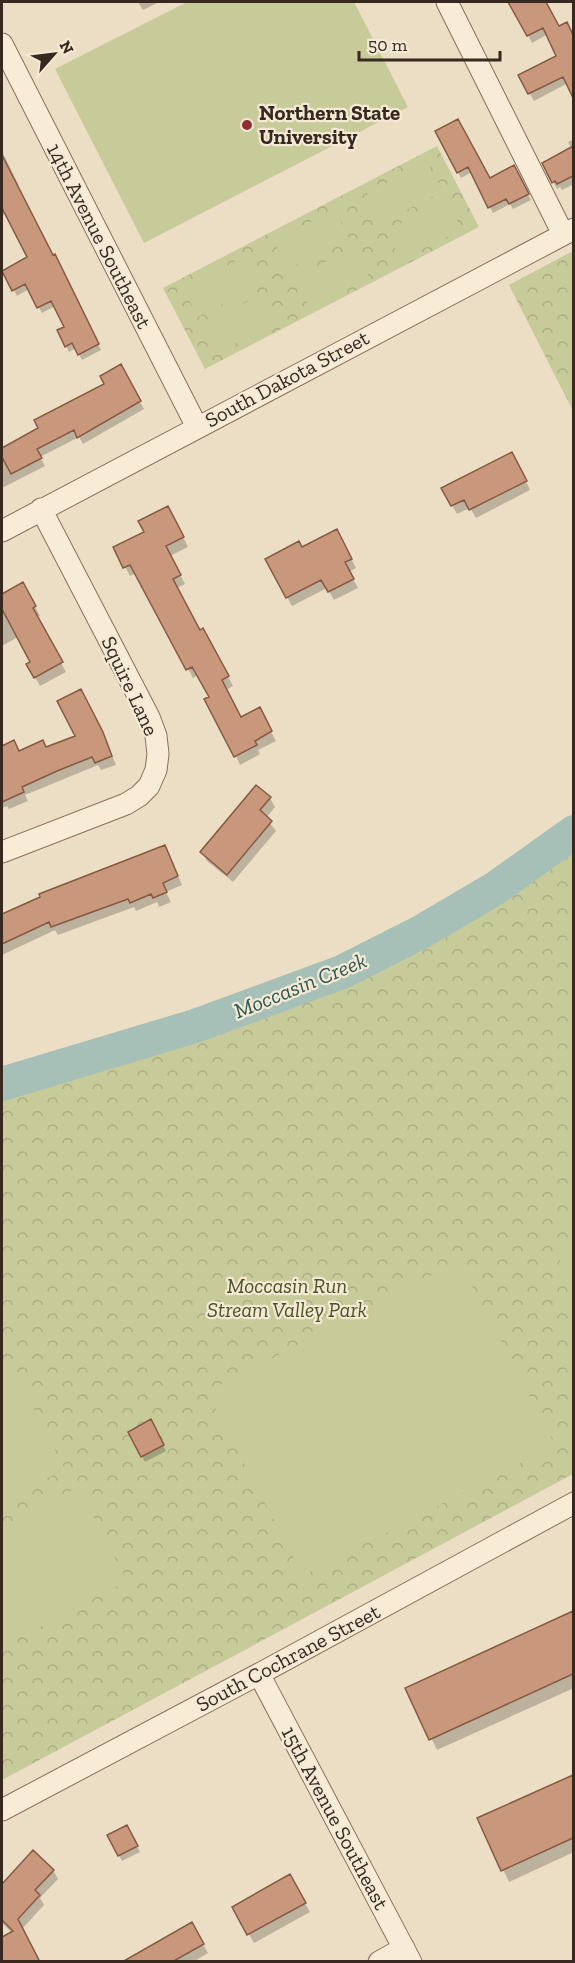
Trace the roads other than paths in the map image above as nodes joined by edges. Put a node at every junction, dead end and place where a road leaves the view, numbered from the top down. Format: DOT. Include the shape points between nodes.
graph roads {
  1 [pos="447,2"];
  2 [pos="2,44"];
  3 [pos="568,231"];
  4 [pos="197,427"];
  5 [pos="41,509"];
  6 [pos="2,531"];
  7 [pos="2,852"];
  8 [pos="573,1503"];
  9 [pos="259,1674"];
  10 [pos="2,1810"];
  11 [pos="407,1955"];
  12 [pos="379,1962"];
  1 -- 3 [label="street"];
  2 -- 4 [label="street, 14th Avenue Southeast"];
  3 -- 4 [label="street, South Dakota Street"];
  4 -- 5 [label="street, South Dakota Street"];
  5 -- 6 [label="street, South Dakota Street"];
  5 -- 7 [label="street, Squire Lane" via="149,717 158,754 149,786 139,796"];
  8 -- 9 [label="street, South Cochrane Street"];
  9 -- 10 [label="street, South Cochrane Street"];
  9 -- 11 [label="street, 15th Avenue Southeast"];
  11 -- 12 [label="street"];
}
